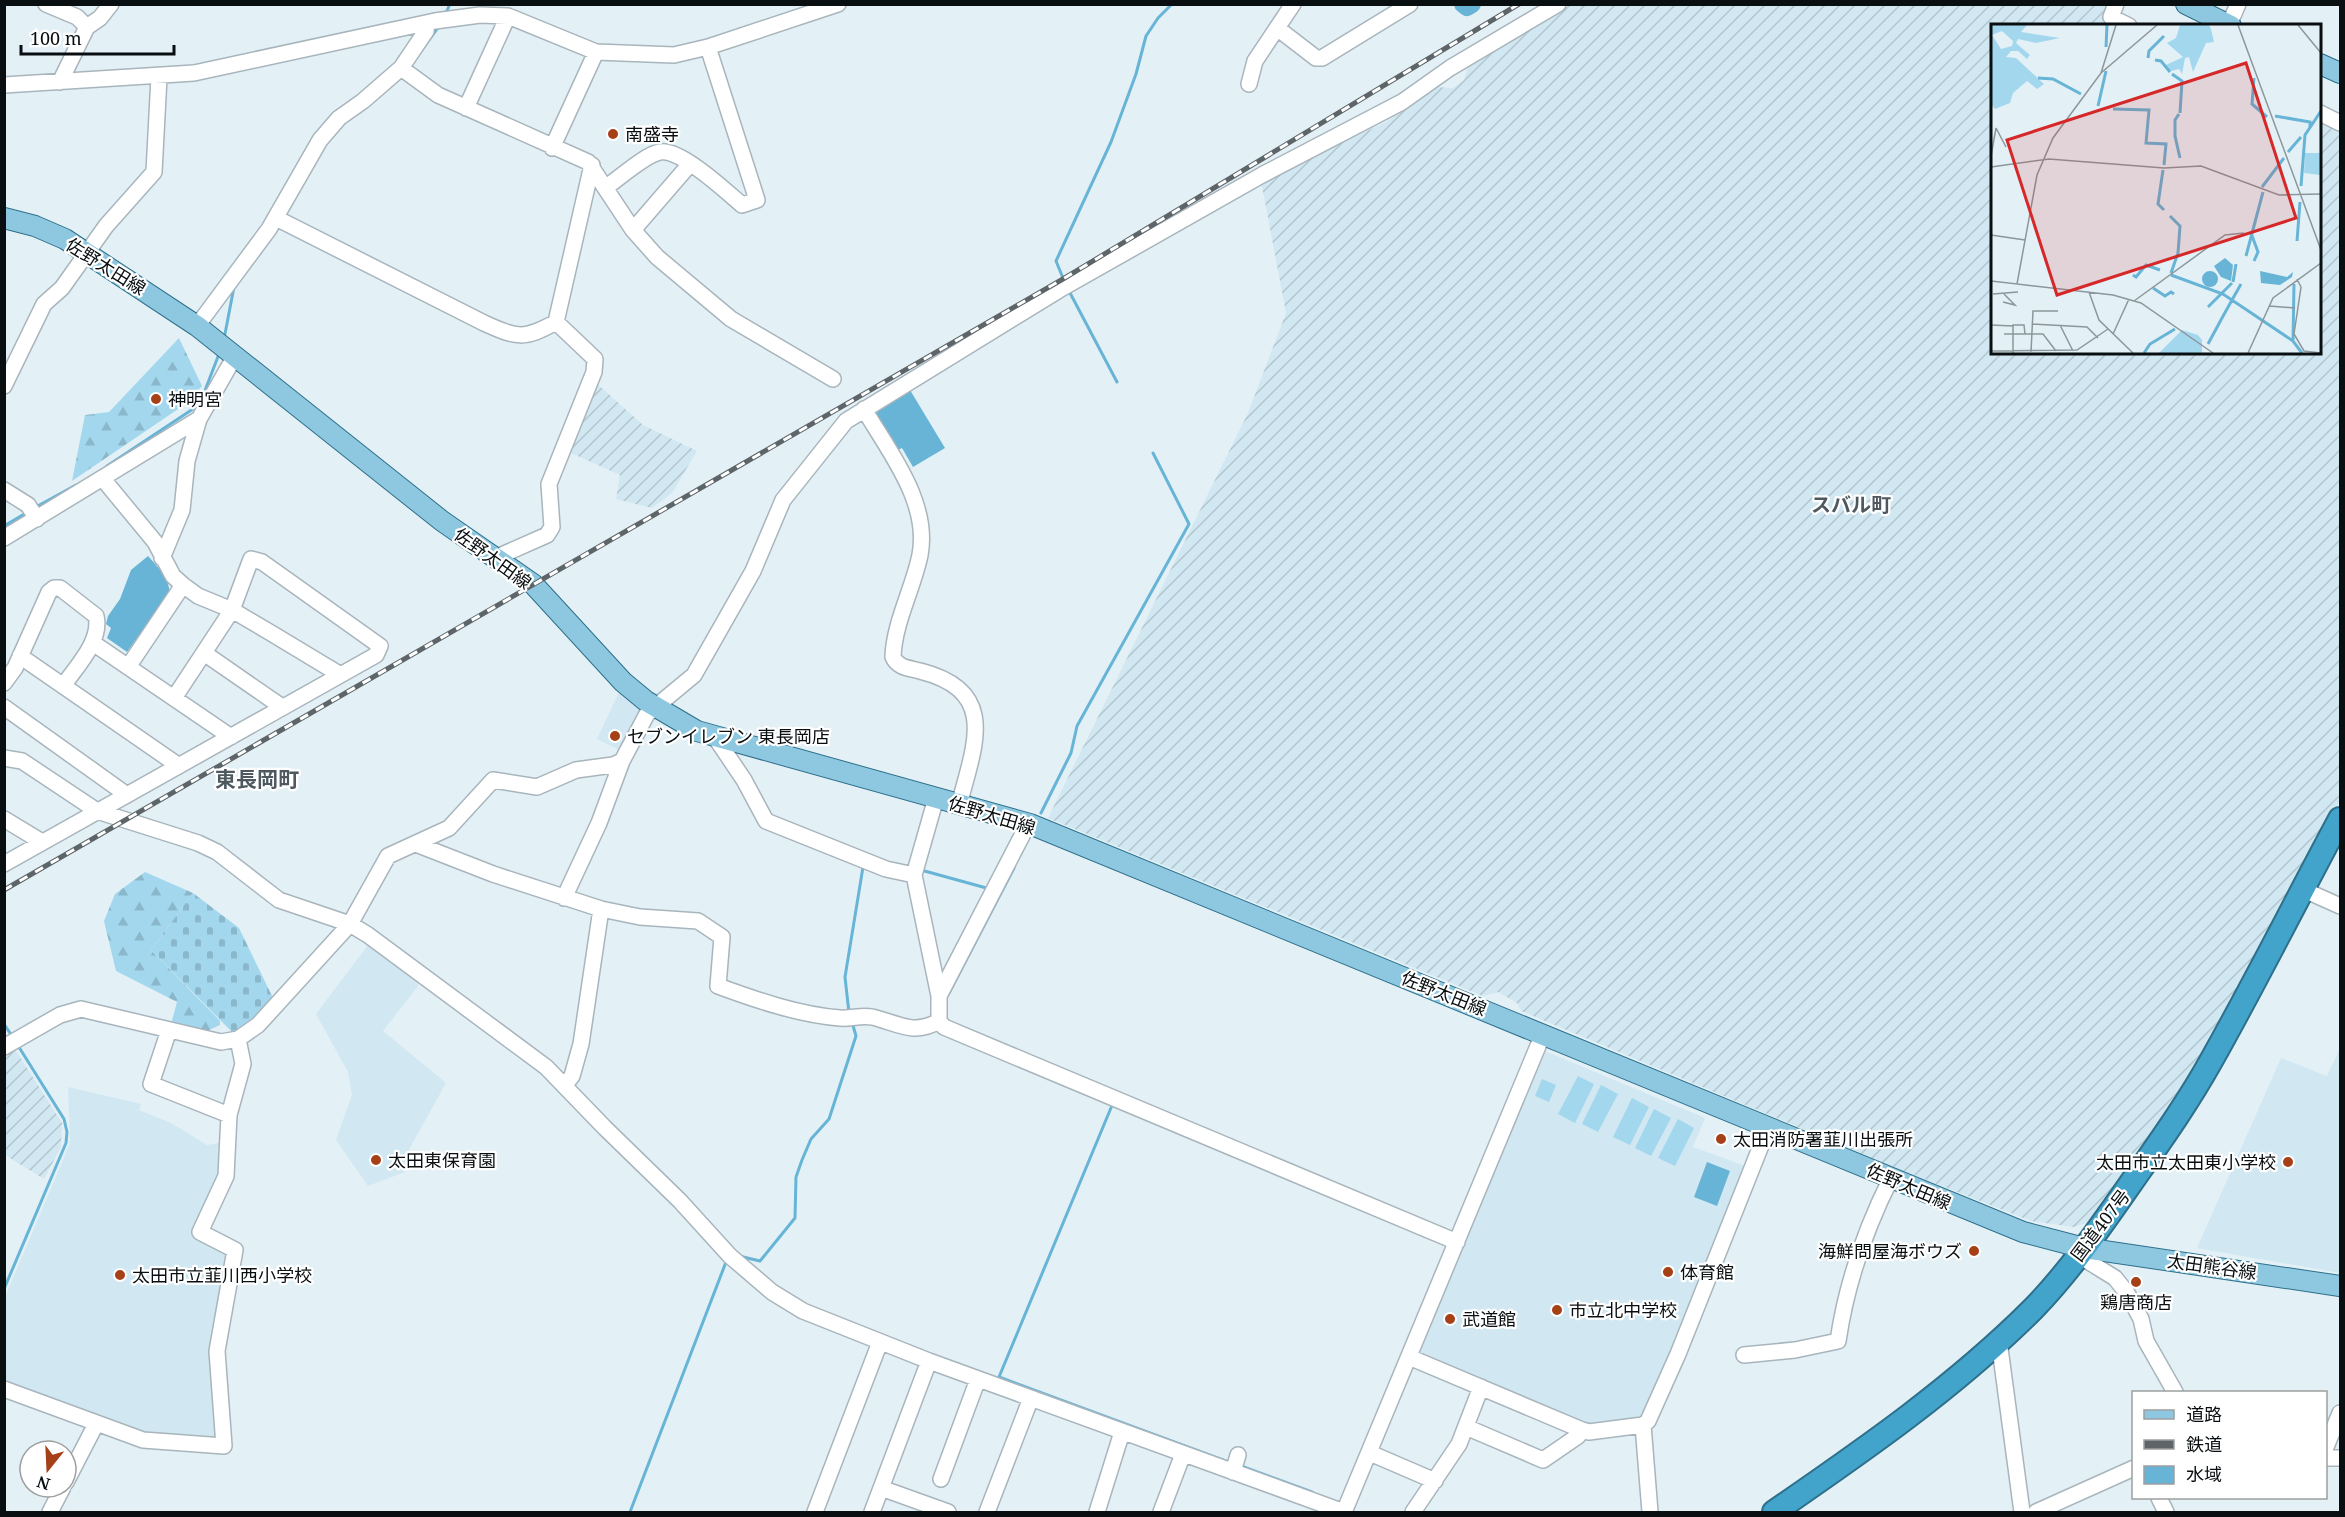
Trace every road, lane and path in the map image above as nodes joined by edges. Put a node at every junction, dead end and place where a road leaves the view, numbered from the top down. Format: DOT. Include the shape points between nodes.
graph roads {
  1 [pos="46,4"];
  2 [pos="111,4"];
  3 [pos="838,4"];
  4 [pos="1293,4"];
  5 [pos="1410,4"];
  6 [pos="1558,4"];
  7 [pos="2116,4"];
  8 [pos="2186,4"];
  9 [pos="2238,4"];
  10 [pos="508,16"];
  11 [pos="427,23"];
  12 [pos="2125,24"];
  13 [pos="2228,24"];
  14 [pos="2230,24"];
  15 [pos="87,27"];
  16 [pos="1277,28"];
  17 [pos="708,47"];
  18 [pos="596,52"];
  19 [pos="2321,65"];
  20 [pos="401,68"];
  21 [pos="2340,73"];
  22 [pos="159,77"];
  23 [pos="60,82"];
  24 [pos="1249,84"];
  25 [pos="4,85"];
  26 [pos="466,108"];
  27 [pos="2321,114"];
  28 [pos="2340,123"];
  29 [pos="552,148"];
  30 [pos="690,164"];
  31 [pos="592,165"];
  32 [pos="605,188"];
  33 [pos="4,218"];
  34 [pos="276,218"];
  35 [pos="633,230"];
  36 [pos="88,253"];
  37 [pos="556,322"];
  38 [pos="197,326"];
  39 [pos="235,356"];
  40 [pos="833,379"];
  41 [pos="4,387"];
  42 [pos="864,409"];
  43 [pos="199,419"];
  44 [pos="103,479"];
  45 [pos="4,490"];
  46 [pos="38,519"];
  47 [pos="4,538"];
  48 [pos="162,558"];
  49 [pos="495,558"];
  50 [pos="183,585"];
  51 [pos="232,610"];
  52 [pos="93,643"];
  53 [pos="204,653"];
  54 [pos="20,656"];
  55 [pos="128,666"];
  56 [pos="339,675"];
  57 [pos="4,683"];
  58 [pos="63,686"];
  59 [pos="174,698"];
  60 [pos="654,706"];
  61 [pos="4,707"];
  62 [pos="282,707"];
  63 [pos="231,737"];
  64 [pos="715,737"];
  65 [pos="4,758"];
  66 [pos="622,761"];
  67 [pos="179,766"];
  68 [pos="127,795"];
  69 [pos="936,798"];
  70 [pos="959,805"];
  71 [pos="97,811"];
  72 [pos="4,819"];
  73 [pos="2340,819"];
  74 [pos="1028,824"];
  75 [pos="42,842"];
  76 [pos="416,844"];
  77 [pos="4,864"];
  78 [pos="916,871"];
  79 [pos="2302,889"];
  80 [pos="564,898"];
  81 [pos="2340,906"];
  82 [pos="601,909"];
  83 [pos="350,924"];
  84 [pos="939,996"];
  85 [pos="939,1021"];
  86 [pos="169,1030"];
  87 [pos="1543,1034"];
  88 [pos="238,1039"];
  89 [pos="11,1043"];
  90 [pos="564,1085"];
  91 [pos="229,1116"];
  92 [pos="1768,1128"];
  93 [pos="1891,1178"];
  94 [pos="1458,1242"];
  95 [pos="2081,1251"];
  96 [pos="2340,1286"];
  97 [pos="1999,1341"];
  98 [pos="880,1342"];
  99 [pos="1744,1355"];
  100 [pos="1409,1357"];
  101 [pos="929,1361"];
  102 [pos="978,1379"];
  103 [pos="1481,1387"];
  104 [pos="4,1389"];
  105 [pos="2174,1391"];
  106 [pos="1031,1398"];
  107 [pos="2340,1413"];
  108 [pos="96,1424"];
  109 [pos="1643,1425"];
  110 [pos="1466,1427"];
  111 [pos="1582,1430"];
  112 [pos="1122,1432"];
  113 [pos="2327,1442"];
  114 [pos="1370,1453"];
  115 [pos="1183,1454"];
  116 [pos="1238,1455"];
  117 [pos="78,1459"];
  118 [pos="2132,1468"];
  119 [pos="1233,1472"];
  120 [pos="941,1479"];
  121 [pos="1434,1481"];
  122 [pos="881,1488"];
  123 [pos="815,1512"];
  124 [pos="872,1512"];
  125 [pos="948,1512"];
  126 [pos="987,1512"];
  127 [pos="1097,1512"];
  128 [pos="1161,1512"];
  129 [pos="1344,1512"];
  130 [pos="1413,1512"];
  131 [pos="1650,1512"];
  132 [pos="1774,1512"];
  133 [pos="2022,1512"];
  134 [pos="2036,1512"];
  1 -- 15 [label="street" via="77,17"];
  2 -- 15 [label="street"];
  3 -- 17 [label="street"];
  4 -- 16 [label="street"];
  5 -- 16 [label="street" via="1322,58 1316,58"];
  6 -- 42 [label="street" via="1450,68 1402,102 1126,252"];
  7 -- 12 [label="street" via="2111,17"];
  8 -- 13 [label="main road"];
  9 -- 14 [label="street"];
  10 -- 11 [label="street"];
  10 -- 18 [label="street"];
  10 -- 26 [label="street"];
  11 -- 20 [label="street" via="426,31"];
  11 -- 22 [label="street"];
  15 -- 23 [label="street"];
  16 -- 24 [label="street" via="1255,61"];
  17 -- 18 [label="street" via="674,55"];
  17 -- 30 [label="street" via="757,200 742,205"];
  18 -- 29 [label="street"];
  19 -- 21 [label="main road"];
  20 -- 26 [label="street" via="426,88"];
  20 -- 34 [label="street" via="327,130"];
  22 -- 23 [label="street"];
  22 -- 36 [label="street" via="154,172 106,226"];
  23 -- 25 [label="street"];
  26 -- 29 [label="street"];
  27 -- 28 [label="street"];
  29 -- 31 [label="street"];
  30 -- 32 [label="street" via="672,153 660,152"];
  30 -- 35 [label="street"];
  31 -- 32 [label="street"];
  31 -- 37 [label="street"];
  32 -- 35 [label="street"];
  33 -- 36 [label="main road, 佐野太田線" via="35,226"];
  34 -- 37 [label="street" via="514,337 532,335"];
  34 -- 38 [label="street"];
  35 -- 40 [label="street" via="657,257 731,319"];
  36 -- 38 [label="main road, 佐野太田線"];
  36 -- 41 [label="street" via="62,288 44,304"];
  37 -- 49 [label="street" via="595,359 594,372 549,484 552,527 547,535"];
  38 -- 39 [label="main road, 佐野太田線"];
  39 -- 43 [label="street"];
  39 -- 49 [label="main road, 佐野太田線" via="441,521"];
  42 -- 60 [label="street" via="846,421 783,500 753,571 694,675"];
  42 -- 70 [label="street" via="909,486 921,525 920,554 893,657 900,666 942,677 962,694 975,716 975,742"];
  43 -- 44 [label="street"];
  43 -- 48 [label="street" via="188,461 182,510"];
  44 -- 46 [label="street"];
  44 -- 48 [label="street" via="154,542"];
  45 -- 46 [label="street" via="28,506"];
  46 -- 47 [label="street"];
  48 -- 50 [label="street"];
  49 -- 60 [label="main road, 佐野太田線" via="533,585 623,682"];
  50 -- 51 [label="street"];
  50 -- 55 [label="street"];
  51 -- 53 [label="street"];
  51 -- 56 [label="street"];
  51 -- 56 [label="street" via="251,559 262,562 377,642 380,651 376,655"];
  52 -- 54 [label="street" via="96,616 60,588 54,588"];
  52 -- 55 [label="street"];
  52 -- 58 [label="street"];
  53 -- 59 [label="street"];
  53 -- 62 [label="street"];
  54 -- 57 [label="street"];
  54 -- 58 [label="street"];
  55 -- 59 [label="street"];
  56 -- 62 [label="street"];
  58 -- 67 [label="street"];
  59 -- 63 [label="street"];
  60 -- 64 [label="main road, 佐野太田線"];
  60 -- 66 [label="street"];
  61 -- 68 [label="street"];
  62 -- 63 [label="street"];
  63 -- 67 [label="street"];
  64 -- 69 [label="main road, 佐野太田線"];
  64 -- 78 [label="street" via="766,821 886,869"];
  65 -- 71 [label="street" via="22,760"];
  66 -- 76 [label="street" via="576,770 537,787 493,780 449,828"];
  66 -- 80 [label="street"];
  67 -- 68 [label="street"];
  68 -- 71 [label="street"];
  69 -- 70 [label="main road, 佐野太田線"];
  69 -- 78 [label="street"];
  70 -- 74 [label="main road, 佐野太田線"];
  71 -- 75 [label="street"];
  71 -- 83 [label="street" via="198,843 217,852 279,900"];
  72 -- 75 [label="street"];
  73 -- 79 [label="highway, 国道407号"];
  74 -- 84 [label="street"];
  74 -- 87 [label="main road, 佐野太田線"];
  75 -- 77 [label="street"];
  76 -- 80 [label="street"];
  76 -- 83 [label="street" via="388,856"];
  78 -- 84 [label="street"];
  79 -- 81 [label="street"];
  79 -- 95 [label="highway, 国道407号" via="2176,1119"];
  80 -- 82 [label="street"];
  82 -- 85 [label="street" via="698,921 722,937 718,986 802,1011 848,1018 873,1017 898,1027 927,1028"];
  82 -- 90 [label="street" via="581,1044 572,1076"];
  83 -- 88 [label="street" via="258,1025"];
  83 -- 90 [label="street" via="546,1066"];
  84 -- 85 [label="street"];
  85 -- 94 [label="street" via="944,1027"];
  86 -- 88 [label="street" via="221,1042"];
  86 -- 89 [label="street" via="81,1009 60,1015"];
  86 -- 91 [label="street" via="151,1084"];
  87 -- 92 [label="main road, 佐野太田線"];
  87 -- 94 [label="street"];
  88 -- 91 [label="street" via="243,1064"];
  90 -- 98 [label="street" via="730,1256 772,1292 821,1320"];
  91 -- 108 [label="street" via="226,1176 200,1232 235,1250 217,1352 224,1446 143,1440"];
  92 -- 93 [label="main road, 佐野太田線"];
  92 -- 109 [label="street" via="1678,1354"];
  93 -- 95 [label="main road, 佐野太田線" via="1996,1222"];
  93 -- 99 [label="street" via="1851,1281 1839,1341"];
  94 -- 100 [label="street"];
  95 -- 96 [label="main road, 太田熊谷線"];
  95 -- 97 [label="highway, 国道407号" via="2033,1309"];
  95 -- 105 [label="street" via="2127,1293 2141,1319 2146,1341"];
  97 -- 132 [label="highway, 国道407号" via="1929,1401"];
  97 -- 133 [label="street"];
  98 -- 101 [label="street"];
  98 -- 123 [label="street"];
  100 -- 103 [label="street"];
  100 -- 114 [label="street"];
  101 -- 102 [label="street"];
  101 -- 122 [label="street"];
  102 -- 106 [label="street"];
  102 -- 120 [label="street"];
  103 -- 110 [label="street"];
  103 -- 111 [label="street"];
  104 -- 108 [label="street"];
  106 -- 112 [label="street"];
  106 -- 126 [label="street"];
  107 -- 113 [label="street"];
  108 -- 117 [label="street"];
  109 -- 111 [label="street"];
  109 -- 131 [label="street"];
  110 -- 111 [label="street" via="1543,1460"];
  110 -- 121 [label="street"];
  112 -- 115 [label="street"];
  112 -- 127 [label="street"];
  114 -- 121 [label="street"];
  114 -- 129 [label="street"];
  115 -- 119 [label="street"];
  115 -- 128 [label="street"];
  116 -- 119 [label="street"];
  118 -- 134 [label="street"];
  119 -- 129 [label="street"];
  121 -- 130 [label="street"];
  122 -- 124 [label="street"];
  122 -- 125 [label="street"];
}
